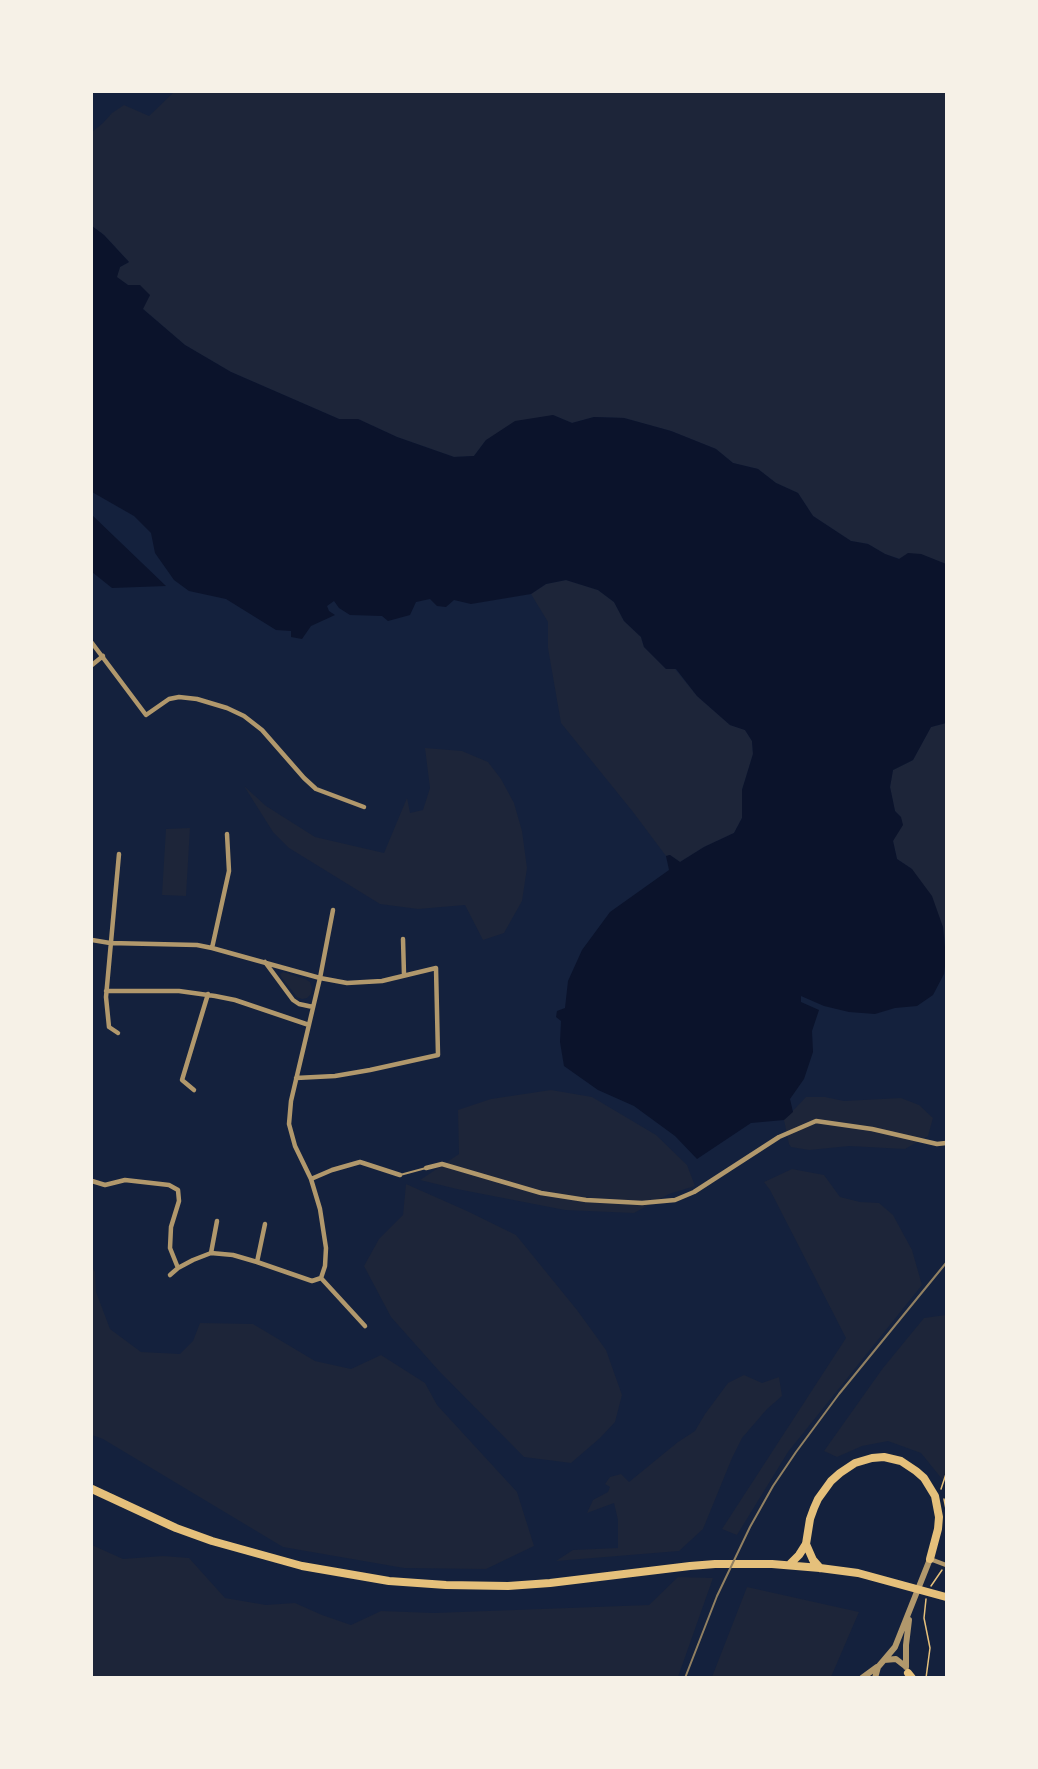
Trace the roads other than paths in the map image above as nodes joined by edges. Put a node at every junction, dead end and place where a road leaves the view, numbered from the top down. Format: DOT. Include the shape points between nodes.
graph roads {
  1 [pos="92,643"];
  2 [pos="103,656"];
  3 [pos="92,665"];
  4 [pos="364,807"];
  5 [pos="227,834"];
  6 [pos="119,854"];
  7 [pos="333,910"];
  8 [pos="403,939"];
  9 [pos="92,940"];
  10 [pos="110,943"];
  11 [pos="212,948"];
  12 [pos="266,962"];
  13 [pos="404,975"];
  14 [pos="320,978"];
  15 [pos="106,991"];
  16 [pos="208,994"];
  17 [pos="313,1007"];
  18 [pos="309,1025"];
  19 [pos="118,1033"];
  20 [pos="296,1078"];
  21 [pos="194,1090"];
  22 [pos="946,1143"];
  23 [pos="426,1168"];
  24 [pos="400,1175"];
  25 [pos="311,1179"];
  26 [pos="92,1181"];
  27 [pos="217,1221"];
  28 [pos="266,1224"];
  29 [pos="211,1253"];
  30 [pos="257,1262"];
  31 [pos="178,1268"];
  32 [pos="170,1275"];
  33 [pos="321,1278"];
  34 [pos="365,1326"];
  35 [pos="92,1489"];
  36 [pos="806,1544"];
  37 [pos="930,1559"];
  38 [pos="945,1564"];
  39 [pos="789,1565"];
  40 [pos="820,1568"];
  41 [pos="946,1596"];
  42 [pos="912,1606"];
  43 [pos="884,1660"];
  44 [pos="878,1667"];
  45 [pos="908,1674"];
  46 [pos="862,1677"];
  47 [pos="876,1677"];
  1 -- 2 [label="street"];
  2 -- 3 [label="street"];
  2 -- 4 [label="street" via="146,714 179,697 227,708 262,730 313,787"];
  5 -- 11 [label="street" via="229,871"];
  6 -- 10 [label="street"];
  7 -- 14 [label="street"];
  8 -- 13 [label="street"];
  9 -- 10 [label="street"];
  10 -- 11 [label="street"];
  10 -- 15 [label="street"];
  11 -- 12 [label="street"];
  12 -- 14 [label="street"];
  12 -- 17 [label="street" via="293,1000"];
  13 -- 14 [label="street" via="358,983"];
  13 -- 20 [label="street" via="435,968 438,1055 335,1076"];
  14 -- 17 [label="street"];
  15 -- 16 [label="street"];
  15 -- 19 [label="street" via="109,1027"];
  16 -- 18 [label="street"];
  16 -- 21 [label="street" via="182,1080"];
  17 -- 18 [label="street"];
  18 -- 20 [label="street"];
  20 -- 25 [label="street" via="289,1112 290,1130"];
  22 -- 23 [label="street" via="816,1121 779,1137 694,1192 656,1203 586,1200 542,1193 442,1164"];
  23 -- 24 [label="lane"];
  24 -- 25 [label="street" via="360,1162"];
  25 -- 33 [label="street" via="326,1248"];
  26 -- 31 [label="street" via="105,1185 125,1180 169,1185 178,1190 170,1248"];
  27 -- 29 [label="street"];
  28 -- 30 [label="street"];
  29 -- 30 [label="street"];
  29 -- 31 [label="street"];
  30 -- 33 [label="street" via="312,1281"];
  31 -- 32 [label="street"];
  33 -- 34 [label="street"];
  35 -- 39 [label="main road" via="212,1541 352,1576 508,1586 715,1564"];
  36 -- 37 [label="main road" via="810,1519 831,1481 855,1463 884,1457 901,1461 916,1471 935,1496 939,1517"];
  36 -- 39 [label="main road"];
  36 -- 40 [label="main road"];
  37 -- 38 [label="street"];
  37 -- 42 [label="street"];
  39 -- 40 [label="main road"];
  40 -- 41 [label="main road" via="858,1573"];
  42 -- 43 [label="street" via="895,1647"];
  42 -- 45 [label="street" via="906,1636"];
  43 -- 44 [label="street"];
  43 -- 45 [label="street" via="896,1659"];
  44 -- 46 [label="street"];
  44 -- 47 [label="street"];
}
